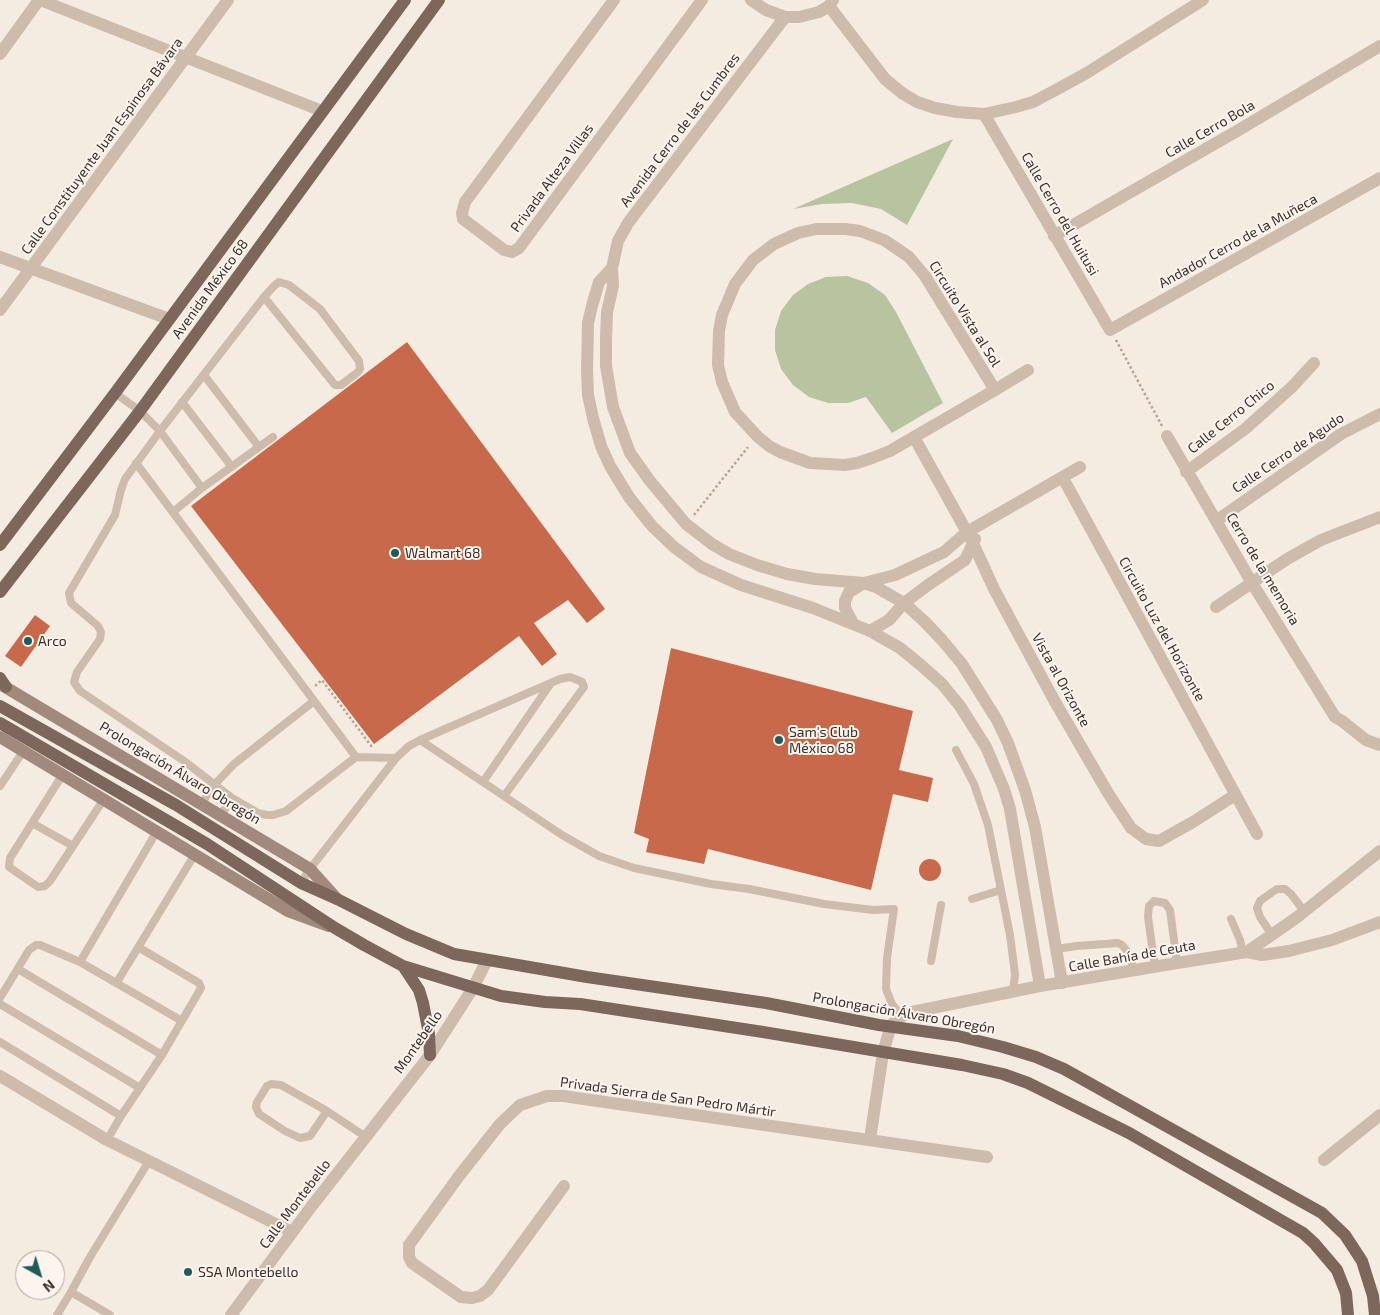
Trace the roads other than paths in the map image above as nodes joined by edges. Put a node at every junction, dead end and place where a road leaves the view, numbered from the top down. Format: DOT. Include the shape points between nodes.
graph roads {
  1 [pos="39,0"];
  2 [pos="228,0"];
  3 [pos="405,0"];
  4 [pos="439,0"];
  5 [pos="614,0"];
  6 [pos="702,0"];
  7 [pos="751,0"];
  8 [pos="1202,0"];
  9 [pos="831,3"];
  10 [pos="786,16"];
  11 [pos="1380,46"];
  12 [pos="0,54"];
  13 [pos="187,57"];
  14 [pos="322,111"];
  15 [pos="984,114"];
  16 [pos="1380,178"];
  17 [pos="1054,236"];
  18 [pos="0,257"];
  19 [pos="31,268"];
  20 [pos="612,268"];
  21 [pos="264,297"];
  22 [pos="0,310"];
  23 [pos="169,319"];
  24 [pos="1110,330"];
  25 [pos="1314,363"];
  26 [pos="1028,370"];
  27 [pos="204,375"];
  28 [pos="995,390"];
  29 [pos="115,393"];
  30 [pos="182,402"];
  31 [pos="140,411"];
  32 [pos="1380,414"];
  33 [pos="160,431"];
  34 [pos="1167,436"];
  35 [pos="273,437"];
  36 [pos="914,437"];
  37 [pos="259,447"];
  38 [pos="136,463"];
  39 [pos="232,467"];
  40 [pos="1080,467"];
  41 [pos="1186,472"];
  42 [pos="1062,478"];
  43 [pos="202,488"];
  44 [pos="173,512"];
  45 [pos="1380,517"];
  46 [pos="1216,521"];
  47 [pos="4,531"];
  48 [pos="970,538"];
  49 [pos="0,545"];
  50 [pos="864,583"];
  51 [pos="1252,583"];
  52 [pos="0,592"];
  53 [pos="904,603"];
  54 [pos="1216,607"];
  55 [pos="853,623"];
  56 [pos="870,631"];
  57 [pos="2,683"];
  58 [pos="551,684"];
  59 [pos="314,701"];
  60 [pos="0,706"];
  61 [pos="0,723"];
  62 [pos="0,737"];
  63 [pos="420,740"];
  64 [pos="1380,745"];
  65 [pos="24,750"];
  66 [pos="956,750"];
  67 [pos="356,757"];
  68 [pos="396,758"];
  69 [pos="63,774"];
  70 [pos="483,782"];
  71 [pos="215,784"];
  72 [pos="0,786"];
  73 [pos="1235,795"];
  74 [pos="504,796"];
  75 [pos="232,798"];
  76 [pos="104,799"];
  77 [pos="202,804"];
  78 [pos="221,815"];
  79 [pos="32,823"];
  80 [pos="157,831"];
  81 [pos="1258,834"];
  82 [pos="73,846"];
  83 [pos="1380,851"];
  84 [pos="196,854"];
  85 [pos="310,869"];
  86 [pos="301,883"];
  87 [pos="1001,890"];
  88 [pos="337,899"];
  89 [pos="972,899"];
  90 [pos="940,905"];
  91 [pos="1304,911"];
  92 [pos="1231,919"];
  93 [pos="1380,922"];
  94 [pos="335,928"];
  95 [pos="1272,935"];
  96 [pos="138,947"];
  97 [pos="1056,950"];
  98 [pos="1245,953"];
  99 [pos="486,960"];
  100 [pos="931,961"];
  101 [pos="80,962"];
  102 [pos="1177,962"];
  103 [pos="403,966"];
  104 [pos="1155,967"];
  105 [pos="18,969"];
  106 [pos="1134,970"];
  107 [pos="117,982"];
  108 [pos="1062,983"];
  109 [pos="1040,986"];
  110 [pos="473,988"];
  111 [pos="1013,992"];
  112 [pos="0,998"];
  113 [pos="0,1004"];
  114 [pos="902,1016"];
  115 [pos="182,1021"];
  116 [pos="891,1025"];
  117 [pos="0,1042"];
  118 [pos="883,1053"];
  119 [pos="162,1055"];
  120 [pos="430,1055"];
  121 [pos="0,1076"];
  122 [pos="140,1088"];
  123 [pos="327,1111"];
  124 [pos="1380,1115"];
  125 [pos="121,1116"];
  126 [pos="366,1137"];
  127 [pos="870,1139"];
  128 [pos="107,1140"];
  129 [pos="987,1157"];
  130 [pos="1324,1160"];
  131 [pos="149,1161"];
  132 [pos="564,1186"];
  133 [pos="292,1232"];
  134 [pos="71,1292"];
  135 [pos="57,1315"];
  136 [pos="110,1315"];
  137 [pos="231,1315"];
  138 [pos="1348,1315"];
  139 [pos="1375,1315"];
  1 -- 12 [label="street"];
  1 -- 13 [label="street"];
  2 -- 13 [label="street, Calle Constituyente Juan Espinosa Bávara"];
  3 -- 14 [label="main road, Avenida México 68"];
  4 -- 31 [label="main road, Avenida México 68"];
  5 -- 6 [label="street, Privada Alteza Villas" via="465,202 463,219 504,250 512,252 519,248"];
  7 -- 10 [label="street" via="766,10"];
  8 -- 15 [label="street" via="1085,74 1033,102"];
  9 -- 10 [label="street" via="819,12 799,17"];
  9 -- 15 [label="street" via="885,79 902,94 935,108"];
  10 -- 20 [label="street, Avenida Cerro de las Cumbres" via="628,223 618,241"];
  11 -- 17 [label="street, Calle Cerro Bola"];
  13 -- 14 [label="street"];
  13 -- 19 [label="street, Calle Constituyente Juan Espinosa Bávara"];
  14 -- 23 [label="main road, Avenida México 68"];
  15 -- 17 [label="street, Calle Cerro del Huitusi"];
  16 -- 24 [label="street, Andador Cerro de la Muñeca"];
  17 -- 24 [label="street, Calle Cerro del Huitusi"];
  18 -- 19 [label="street"];
  19 -- 22 [label="street, Calle Constituyente Juan Espinosa Bávara"];
  19 -- 23 [label="street"];
  20 -- 50 [label="street, Avenida Cerro de las Cumbres" via="606,366 613,407 630,453 655,488 686,524 729,554 805,577"];
  20 -- 55 [label="street, Avenida Cerro de las Cumbres" via="600,282 588,323 586,370 588,395 601,446 629,497 652,526 701,567 741,585"];
  21 -- 21 [label="lane" via="335,385 342,385 358,372 359,361 320,308 284,282 279,282"];
  21 -- 27 [label="lane"];
  23 -- 29 [label="main road, Avenida México 68"];
  25 -- 41 [label="street, Calle Cerro Chico" via="1245,429"];
  26 -- 28 [label="street"];
  27 -- 30 [label="lane"];
  27 -- 37 [label="lane"];
  28 -- 36 [label="street, Circuito Vista al Sol"];
  28 -- 36 [label="street, Circuito Vista al Sol" via="925,276 909,258 884,240 845,228 816,229 785,239 752,260 735,284 722,315 717,349 722,382 735,412 757,436 780,452 810,463 857,464"];
  29 -- 31 [label="lane"];
  29 -- 47 [label="main road, Avenida México 68"];
  30 -- 33 [label="lane"];
  30 -- 39 [label="lane"];
  31 -- 33 [label="lane"];
  31 -- 52 [label="main road, Avenida México 68"];
  32 -- 46 [label="street, Calle Cerro de Agudo" via="1341,434"];
  33 -- 38 [label="lane"];
  33 -- 43 [label="lane"];
  34 -- 41 [label="street, Cerro de la memoria"];
  35 -- 37 [label="lane"];
  36 -- 48 [label="street, Vista al Orizonte"];
  37 -- 39 [label="lane"];
  38 -- 44 [label="lane"];
  38 -- 71 [label="lane" via="121,490 115,515 70,592 71,603 101,632 74,682 80,691"];
  39 -- 43 [label="lane"];
  40 -- 42 [label="street"];
  41 -- 46 [label="street, Cerro de la memoria"];
  42 -- 48 [label="street" via="982,523"];
  42 -- 73 [label="street, Circuito Luz del Horizonte"];
  43 -- 44 [label="lane"];
  44 -- 59 [label="lane"];
  45 -- 51 [label="street" via="1322,540"];
  46 -- 51 [label="street, Cerro de la memoria"];
  47 -- 49 [label="main road, Avenida México 68"];
  48 -- 50 [label="street" via="895,575"];
  48 -- 53 [label="street" via="965,560"];
  48 -- 73 [label="street, Vista al Orizonte" via="1054,700 1131,828 1146,839 1159,841"];
  50 -- 53 [label="street, Avenida Cerro de las Cumbres"];
  50 -- 55 [label="street" via="849,592 845,601"];
  51 -- 54 [label="street"];
  51 -- 64 [label="street, Cerro de la memoria" via="1335,718 1366,740"];
  53 -- 56 [label="street" via="888,620"];
  53 -- 97 [label="street, Avenida Cerro de las Cumbres" via="962,664 990,707 1008,743 1030,806"];
  55 -- 56 [label="street, Avenida Cerro de las Cumbres"];
  56 -- 109 [label="street, Avenida Cerro de las Cumbres" via="900,648 942,684 965,712 986,747 1010,810"];
  57 -- 77 [label="main road, Prolongación Álvaro Obregón"];
  58 -- 63 [label="lane"];
  58 -- 70 [label="lane"];
  58 -- 74 [label="lane" via="570,677 582,682 584,687"];
  59 -- 67 [label="lane"];
  59 -- 71 [label="lane" via="234,764"];
  60 -- 86 [label="main road, Prolongación Álvaro Obregón" via="176,805"];
  61 -- 94 [label="main road" via="207,844"];
  62 -- 65 [label="main road"];
  63 -- 68 [label="lane"];
  63 -- 70 [label="lane"];
  65 -- 69 [label="main road"];
  65 -- 72 [label="lane"];
  66 -- 87 [label="lane" via="980,800"];
  67 -- 68 [label="lane"];
  67 -- 75 [label="lane" via="279,814 272,816 258,812"];
  68 -- 85 [label="lane"];
  69 -- 76 [label="main road"];
  69 -- 79 [label="lane"];
  70 -- 74 [label="lane"];
  71 -- 75 [label="lane"];
  71 -- 77 [label="lane"];
  73 -- 81 [label="street, Circuito Luz del Horizonte"];
  74 -- 114 [label="lane" via="582,847 634,868 824,904 894,909 886,989"];
  75 -- 78 [label="lane"];
  76 -- 80 [label="main road"];
  76 -- 82 [label="lane"];
  77 -- 78 [label="main road, Prolongación Álvaro Obregón"];
  78 -- 85 [label="main road, Prolongación Álvaro Obregón"];
  79 -- 82 [label="lane"];
  79 -- 82 [label="lane" via="10,858 9,867 38,887 50,881"];
  80 -- 84 [label="main road"];
  80 -- 101 [label="lane"];
  83 -- 91 [label="street, Calle Bahía de Ceuta"];
  84 -- 94 [label="main road" via="288,911"];
  84 -- 96 [label="lane"];
  85 -- 86 [label="lane"];
  85 -- 88 [label="main road, Prolongación Álvaro Obregón"];
  86 -- 88 [label="main road, Prolongación Álvaro Obregón"];
  87 -- 89 [label="lane"];
  87 -- 111 [label="lane" via="1013,955"];
  88 -- 99 [label="main road, Prolongación Álvaro Obregón" via="454,954"];
  90 -- 100 [label="lane"];
  91 -- 95 [label="street, Calle Bahía de Ceuta"];
  91 -- 95 [label="lane" via="1284,889 1264,898 1257,908"];
  92 -- 98 [label="lane"];
  93 -- 98 [label="street" via="1332,940 1288,951 1262,955"];
  94 -- 103 [label="main road"];
  95 -- 98 [label="street, Calle Bahía de Ceuta"];
  96 -- 107 [label="lane"];
  96 -- 115 [label="lane" via="198,983 200,991"];
  97 -- 106 [label="lane" via="1122,944"];
  97 -- 108 [label="street, Avenida Cerro de las Cumbres"];
  98 -- 102 [label="street, Calle Bahía de Ceuta"];
  99 -- 110 [label="street, Montebello"];
  99 -- 116 [label="main road, Prolongación Álvaro Obregón"];
  101 -- 105 [label="lane" via="36,945 29,950"];
  101 -- 107 [label="lane"];
  102 -- 104 [label="street, Calle Bahía de Ceuta"];
  102 -- 104 [label="lane" via="1170,910 1165,903 1154,901 1149,906 1148,917"];
  103 -- 110 [label="main road"];
  103 -- 120 [label="main road" via="419,990 428,1025"];
  104 -- 106 [label="street, Calle Bahía de Ceuta"];
  105 -- 112 [label="lane"];
  105 -- 119 [label="lane"];
  106 -- 108 [label="street, Calle Bahía de Ceuta"];
  107 -- 115 [label="lane"];
  108 -- 109 [label="street, Calle Bahía de Ceuta"];
  109 -- 111 [label="street, Calle Bahía de Ceuta"];
  110 -- 118 [label="main road" via="516,998 590,1005"];
  110 -- 120 [label="street, Montebello"];
  111 -- 114 [label="street, Calle Bahía de Ceuta"];
  113 -- 122 [label="lane"];
  114 -- 116 [label="street, Calle Bahía de Ceuta"];
  115 -- 119 [label="lane"];
  116 -- 118 [label="street"];
  116 -- 139 [label="main road, Prolongación Álvaro Obregón" via="1003,1047 1064,1069 1304,1202 1333,1222 1354,1246 1368,1275"];
  117 -- 125 [label="lane"];
  118 -- 127 [label="street"];
  118 -- 138 [label="main road" via="962,1065 1013,1077 1129,1133 1303,1233 1337,1270 1346,1293"];
  119 -- 122 [label="lane"];
  120 -- 126 [label="street, Montebello"];
  121 -- 128 [label="street"];
  122 -- 125 [label="lane"];
  123 -- 123 [label="lane" via="276,1084 267,1086 256,1102 259,1114 300,1138 310,1136"];
  123 -- 126 [label="lane"];
  124 -- 130 [label="street"];
  125 -- 128 [label="lane"];
  126 -- 133 [label="street, Calle Montebello"];
  127 -- 129 [label="street, Privada Sierra de San Pedro Mártir"];
  127 -- 132 [label="street, Privada Sierra de San Pedro Mártir" via="547,1096 520,1105 509,1114 409,1245 409,1257 412,1263 461,1296 480,1296 488,1290"];
  128 -- 131 [label="street"];
  131 -- 133 [label="street"];
  131 -- 134 [label="lane"];
  133 -- 137 [label="street, Calle Montebello"];
  134 -- 135 [label="lane"];
  134 -- 136 [label="lane"];
}
